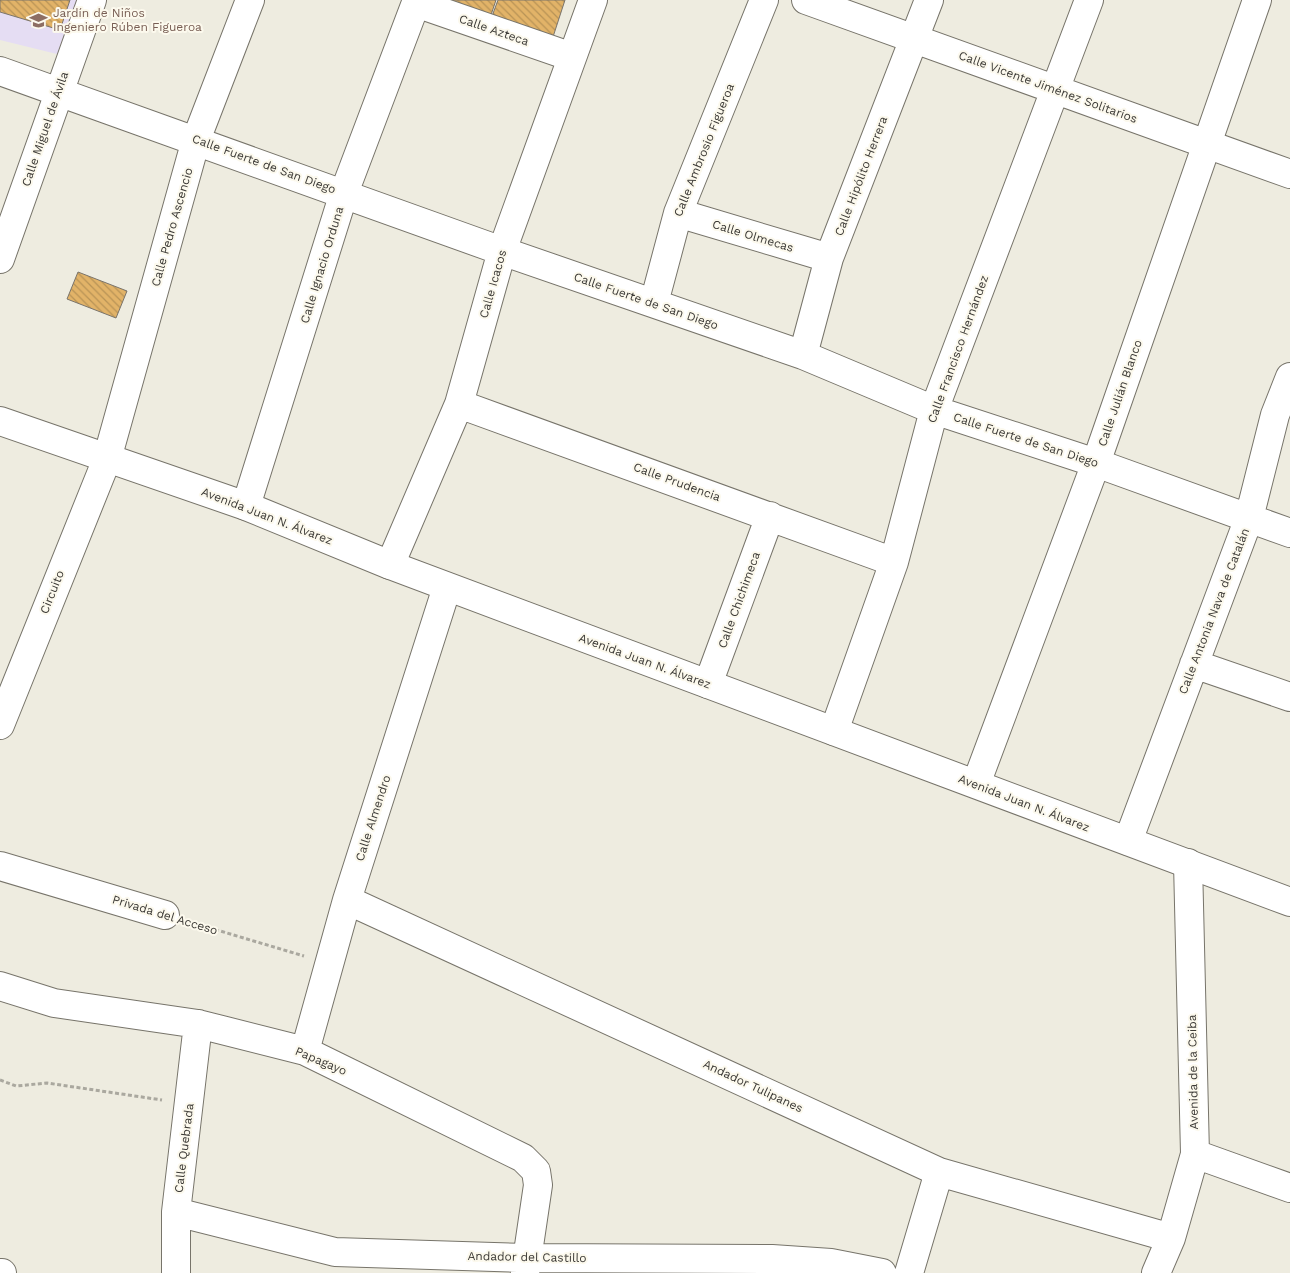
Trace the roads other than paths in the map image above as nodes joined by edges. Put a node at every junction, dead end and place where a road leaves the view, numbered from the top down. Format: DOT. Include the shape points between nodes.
graph roads {
  1 [pos="92,0"];
  2 [pos="250,0"];
  3 [pos="593,0"];
  4 [pos="764,0"];
  5 [pos="806,0"];
  6 [pos="929,0"];
  7 [pos="1089,0"];
  8 [pos="1257,0"];
  9 [pos="417,1"];
  10 [pos="915,39"];
  11 [pos="572,57"];
  12 [pos="0,71"];
  13 [pos="1055,90"];
  14 [pos="58,93"];
  15 [pos="196,140"];
  16 [pos="1206,142"];
  17 [pos="1290,174"];
  18 [pos="344,193"];
  19 [pos="678,213"];
  20 [pos="502,251"];
  21 [pos="829,258"];
  22 [pos="0,259"];
  23 [pos="654,303"];
  24 [pos="803,355"];
  25 [pos="1290,377"];
  26 [pos="459,404"];
  27 [pos="934,410"];
  28 [pos="0,421"];
  29 [pos="107,459"];
  30 [pos="1096,463"];
  31 [pos="246,506"];
  32 [pos="770,516"];
  33 [pos="1248,518"];
  34 [pos="1290,533"];
  35 [pos="894,562"];
  36 [pos="390,565"];
  37 [pos="447,587"];
  38 [pos="1194,664"];
  39 [pos="9,671"];
  40 [pos="708,684"];
  41 [pos="1290,697"];
  42 [pos="0,725"];
  43 [pos="834,731"];
  44 [pos="976,784"];
  45 [pos="1128,841"];
  46 [pos="1188,864"];
  47 [pos="0,866"];
  48 [pos="347,900"];
  49 [pos="1290,902"];
  50 [pos="165,915"];
  51 [pos="0,986"];
  52 [pos="198,1024"];
  53 [pos="305,1051"];
  54 [pos="1195,1154"];
  55 [pos="939,1172"];
  56 [pos="1290,1188"];
  57 [pos="176,1212"];
  58 [pos="1171,1238"];
  59 [pos="526,1266"];
  60 [pos="770,1266"];
  61 [pos="176,1273"];
  62 [pos="882,1273"];
  63 [pos="909,1273"];
  64 [pos="1156,1273"];
  1 -- 14 [label="street, Calle Miguel de Ávila"];
  2 -- 15 [label="street, Calle Pedro Ascencio"];
  3 -- 11 [label="street, Calle Icacos"];
  4 -- 19 [label="street, Calle Ambrosio Figueroa"];
  5 -- 10 [label="street, Calle Vicente Jiménez Solitarios"];
  6 -- 10 [label="street, Calle Hipólito Herrera"];
  7 -- 13 [label="street, Calle Francisco Hernández"];
  8 -- 16 [label="street, Calle Julián Blanco"];
  9 -- 11 [label="street, Calle Azteca"];
  9 -- 18 [label="street, Calle Ignacio Orduna"];
  10 -- 13 [label="street, Calle Vicente Jiménez Solitarios"];
  10 -- 21 [label="street, Calle Hipólito Herrera"];
  11 -- 20 [label="street, Calle Icacos"];
  12 -- 14 [label="street, Calle Fuerte de San Diego"];
  13 -- 16 [label="street, Calle Vicente Jiménez Solitarios"];
  13 -- 27 [label="street, Calle Francisco Hernández"];
  14 -- 15 [label="street, Calle Fuerte de San Diego"];
  14 -- 22 [label="street, Calle Miguel de Ávila"];
  15 -- 18 [label="street, Calle Fuerte de San Diego"];
  15 -- 29 [label="street, Calle Pedro Ascencio"];
  16 -- 17 [label="street, Calle Vicente Jiménez Solitarios"];
  16 -- 30 [label="street, Calle Julián Blanco"];
  18 -- 20 [label="street, Calle Fuerte de San Diego"];
  18 -- 31 [label="street, Calle Ignacio Orduna"];
  19 -- 21 [label="street, Calle Olmecas"];
  19 -- 23 [label="street, Calle Ambrosio Figueroa"];
  20 -- 23 [label="street, Calle Fuerte de San Diego"];
  20 -- 26 [label="street, Calle Icacos"];
  21 -- 24 [label="street, Calle Hipólito Herrera"];
  23 -- 24 [label="street, Calle Fuerte de San Diego"];
  24 -- 27 [label="street, Calle Fuerte de San Diego"];
  25 -- 33 [label="street, Calle Antonia Nava de Catalán" via="1275,415"];
  26 -- 32 [label="street, Calle Prudencia"];
  26 -- 36 [label="street, Calle Icacos"];
  27 -- 30 [label="street, Calle Fuerte de San Diego"];
  27 -- 35 [label="street, Calle Francisco Hernández"];
  28 -- 29 [label="street, Avenida Juan N. Álvarez"];
  29 -- 31 [label="street, Avenida Juan N. Álvarez"];
  29 -- 39 [label="street, Circuito"];
  30 -- 33 [label="street, Calle Fuerte de San Diego"];
  30 -- 44 [label="street, Calle Julián Blanco"];
  31 -- 36 [label="street, Avenida Juan N. Álvarez"];
  32 -- 35 [label="street, Calle Prudencia"];
  32 -- 40 [label="street, Calle Chichimeca"];
  33 -- 34 [label="street, Calle Fuerte de San Diego"];
  33 -- 38 [label="street, Calle Antonia Nava de Catalán"];
  35 -- 43 [label="street, Calle Francisco Hernández"];
  36 -- 37 [label="street, Avenida Juan N. Álvarez"];
  37 -- 40 [label="street, Avenida Juan N. Álvarez"];
  37 -- 48 [label="street, Calle Almendro"];
  38 -- 41 [label="street"];
  38 -- 45 [label="street, Calle Antonia Nava de Catalán"];
  39 -- 42 [label="street, Circuito"];
  40 -- 43 [label="street, Avenida Juan N. Álvarez"];
  43 -- 44 [label="street, Avenida Juan N. Álvarez"];
  44 -- 45 [label="street, Avenida Juan N. Álvarez"];
  45 -- 46 [label="street, Avenida Juan N. Álvarez"];
  46 -- 49 [label="street, Avenida Juan N. Álvarez"];
  46 -- 54 [label="street, Avenida de la Ceiba"];
  47 -- 50 [label="street, Privada del Acceso"];
  48 -- 53 [label="street, Calle Almendro"];
  48 -- 55 [label="street, Andador Tulipanes"];
  51 -- 52 [label="street, Papagayo" via="54,1003"];
  52 -- 53 [label="street, Papagayo"];
  52 -- 57 [label="street, Calle Quebrada"];
  53 -- 59 [label="street, Papagayo" via="523,1158 536,1171 538,1185"];
  54 -- 56 [label="street"];
  54 -- 58 [label="street, Avenida de la Ceiba"];
  55 -- 58 [label="street, Andador Tulipanes"];
  55 -- 63 [label="street"];
  57 -- 59 [label="street, Andador del Castillo" via="335,1252"];
  57 -- 61 [label="street, Calle Quebrada"];
  58 -- 64 [label="street, Avenida de la Ceiba"];
  59 -- 60 [label="street, Andador del Castillo"];
  60 -- 62 [label="street, Andador del Castillo" via="831,1263"];
}
